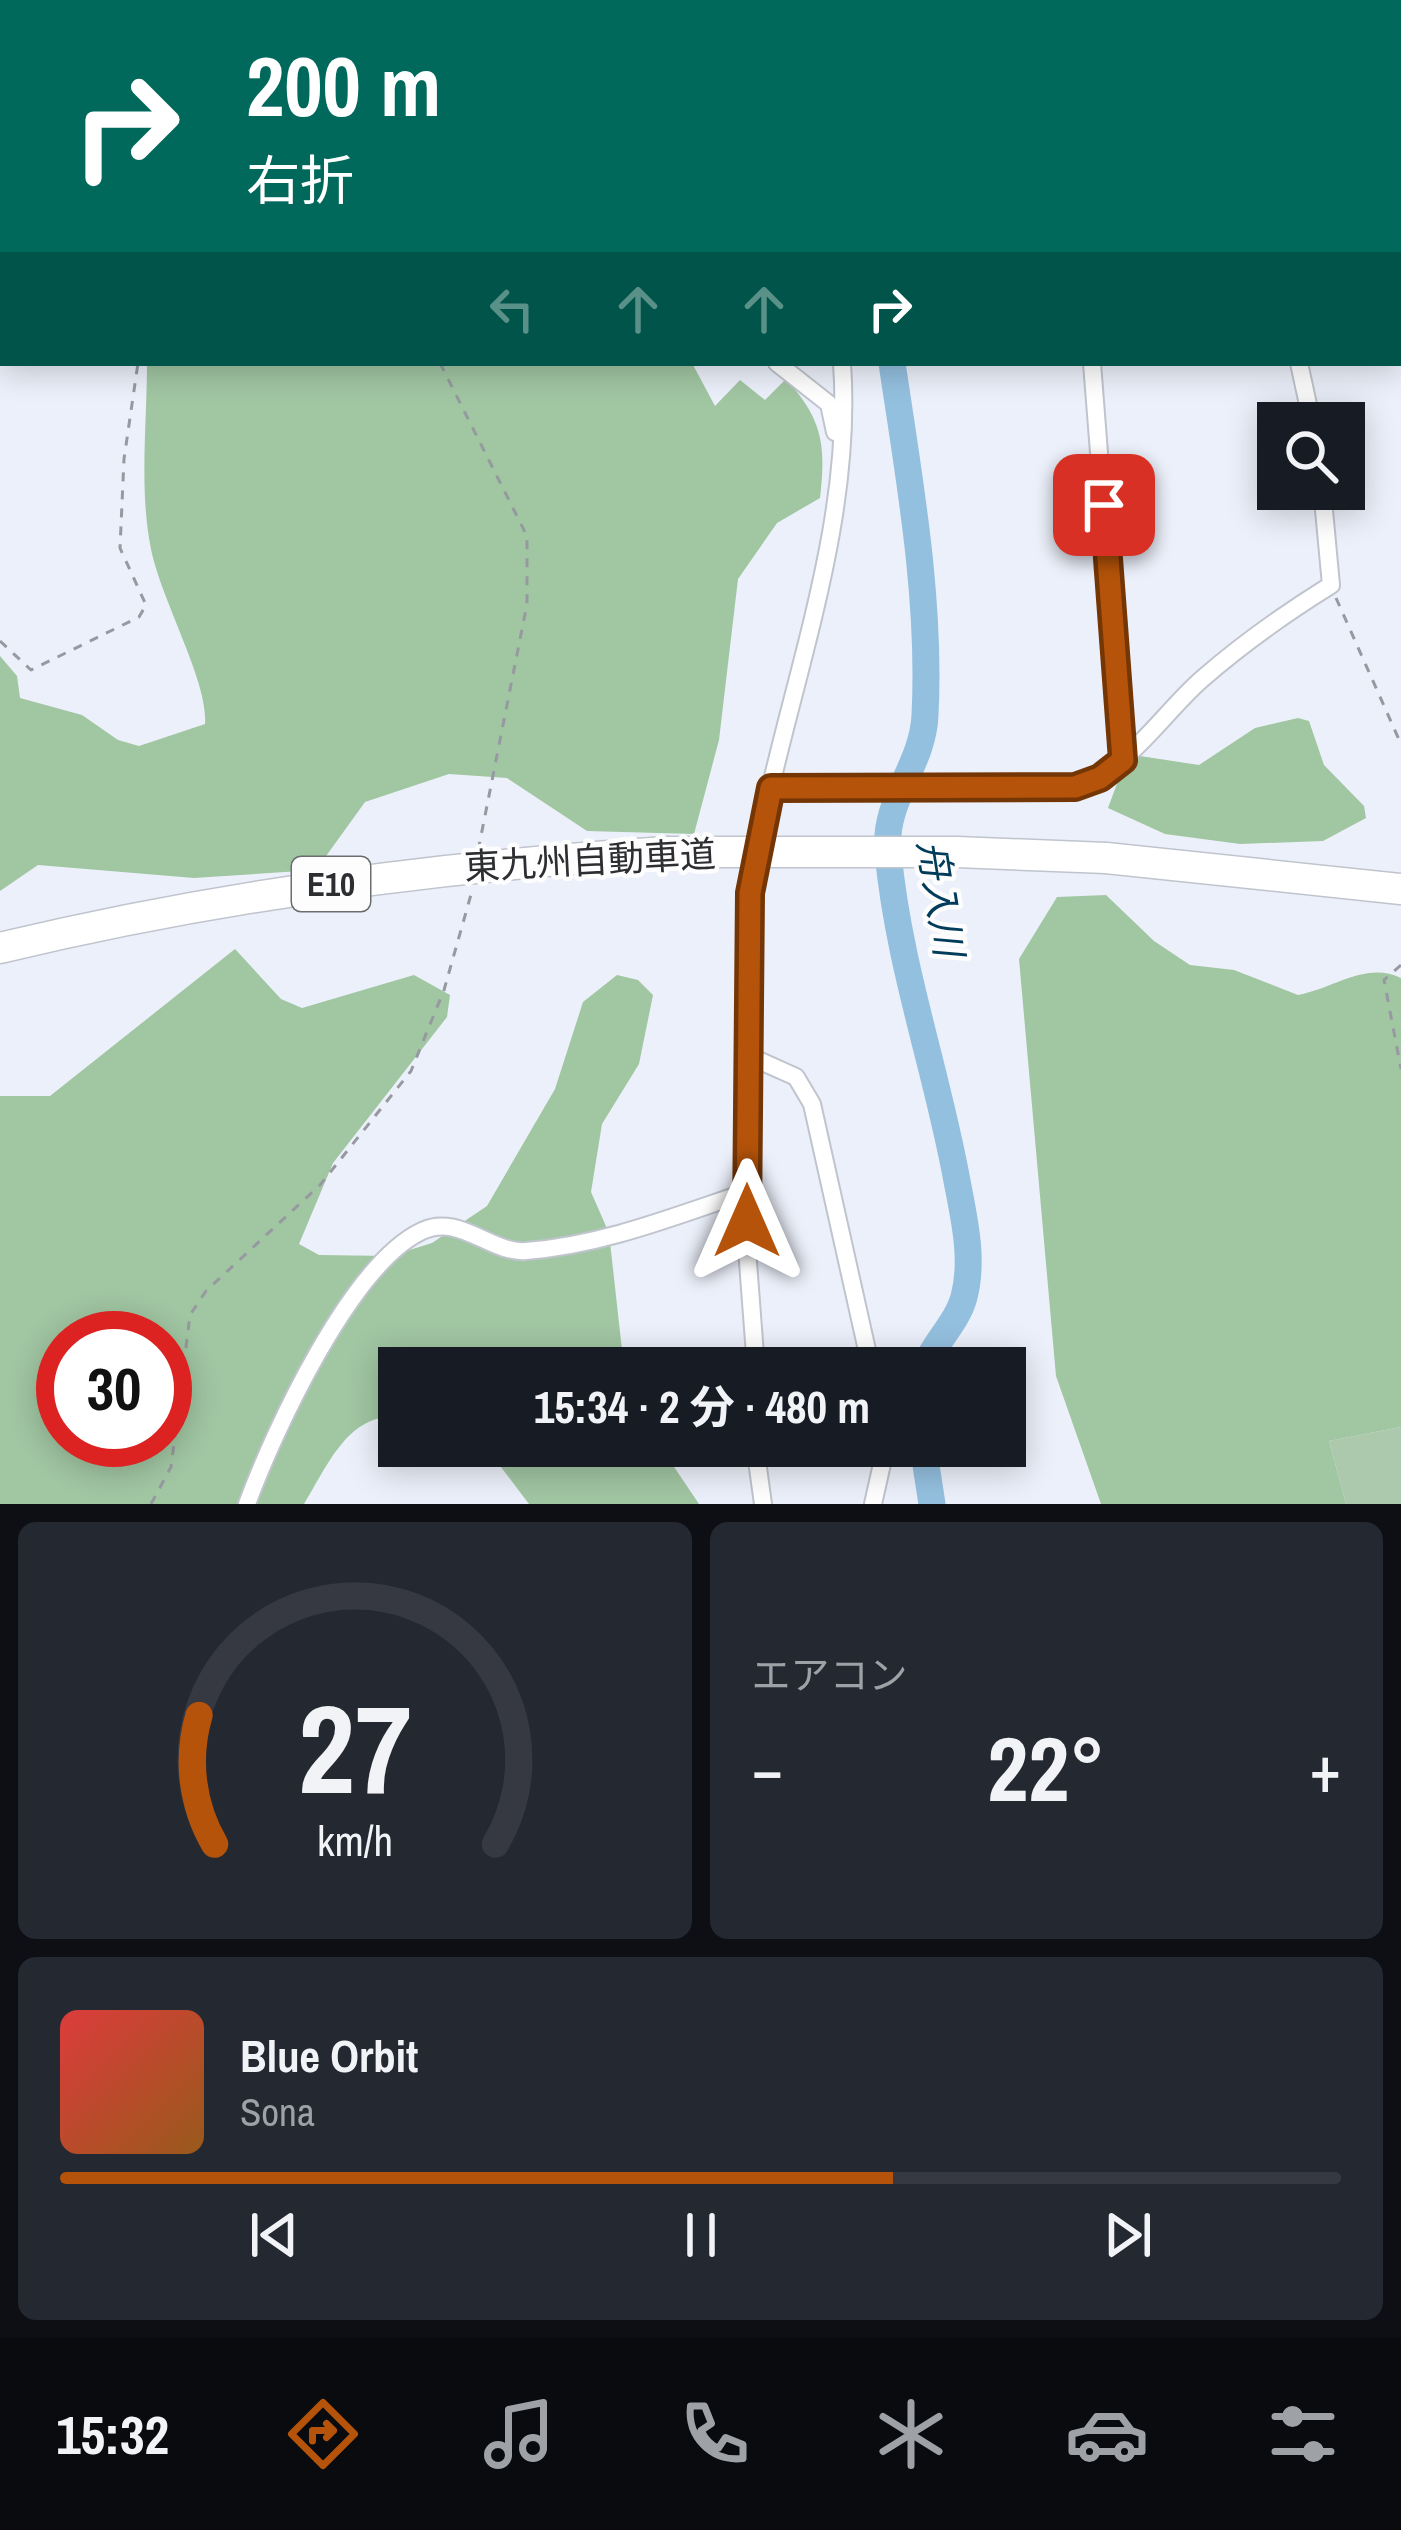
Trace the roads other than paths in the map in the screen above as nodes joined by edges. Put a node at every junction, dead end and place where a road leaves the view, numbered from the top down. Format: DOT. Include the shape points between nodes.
graph roads {
  1 [pos="781,366"];
  2 [pos="842,366"];
  3 [pos="1092,366"];
  4 [pos="1300,366"];
  5 [pos="1307,402"];
  6 [pos="845,454"];
  7 [pos="1324,510"];
  8 [pos="1123,760"];
  9 [pos="771,788"];
  10 [pos="1401,889"];
  11 [pos="0,948"];
  12 [pos="747,1054"];
  13 [pos="747,1192"];
  14 [pos="755,1347"];
  15 [pos="866,1347"];
  16 [pos="758,1467"];
  17 [pos="881,1467"];
  18 [pos="248,1504"];
  19 [pos="763,1504"];
  20 [pos="873,1504"];
  1 -- 6 [label="street" via="829,404"];
  2 -- 6 [label="street"];
  3 -- 8 [label="street"];
  4 -- 5 [label="street"];
  6 -- 9 [label="street"];
  7 -- 8 [label="street" via="1331,585 1200,681"];
  8 -- 9 [label="street" via="1075,787"];
  9 -- 12 [label="street" via="750,893"];
  10 -- 11 [label="highway, 東九州自動車道 / E10, bridge" via="1106,858 667,852 383,875"];
  12 -- 13 [label="street"];
  12 -- 15 [label="street" via="796,1077 812,1104"];
  13 -- 14 [label="street"];
  13 -- 18 [label="street" via="607,1239 520,1252 453,1227 424,1229 380,1260 326,1340"];
  16 -- 19 [label="street"];
  17 -- 20 [label="street"];
}
